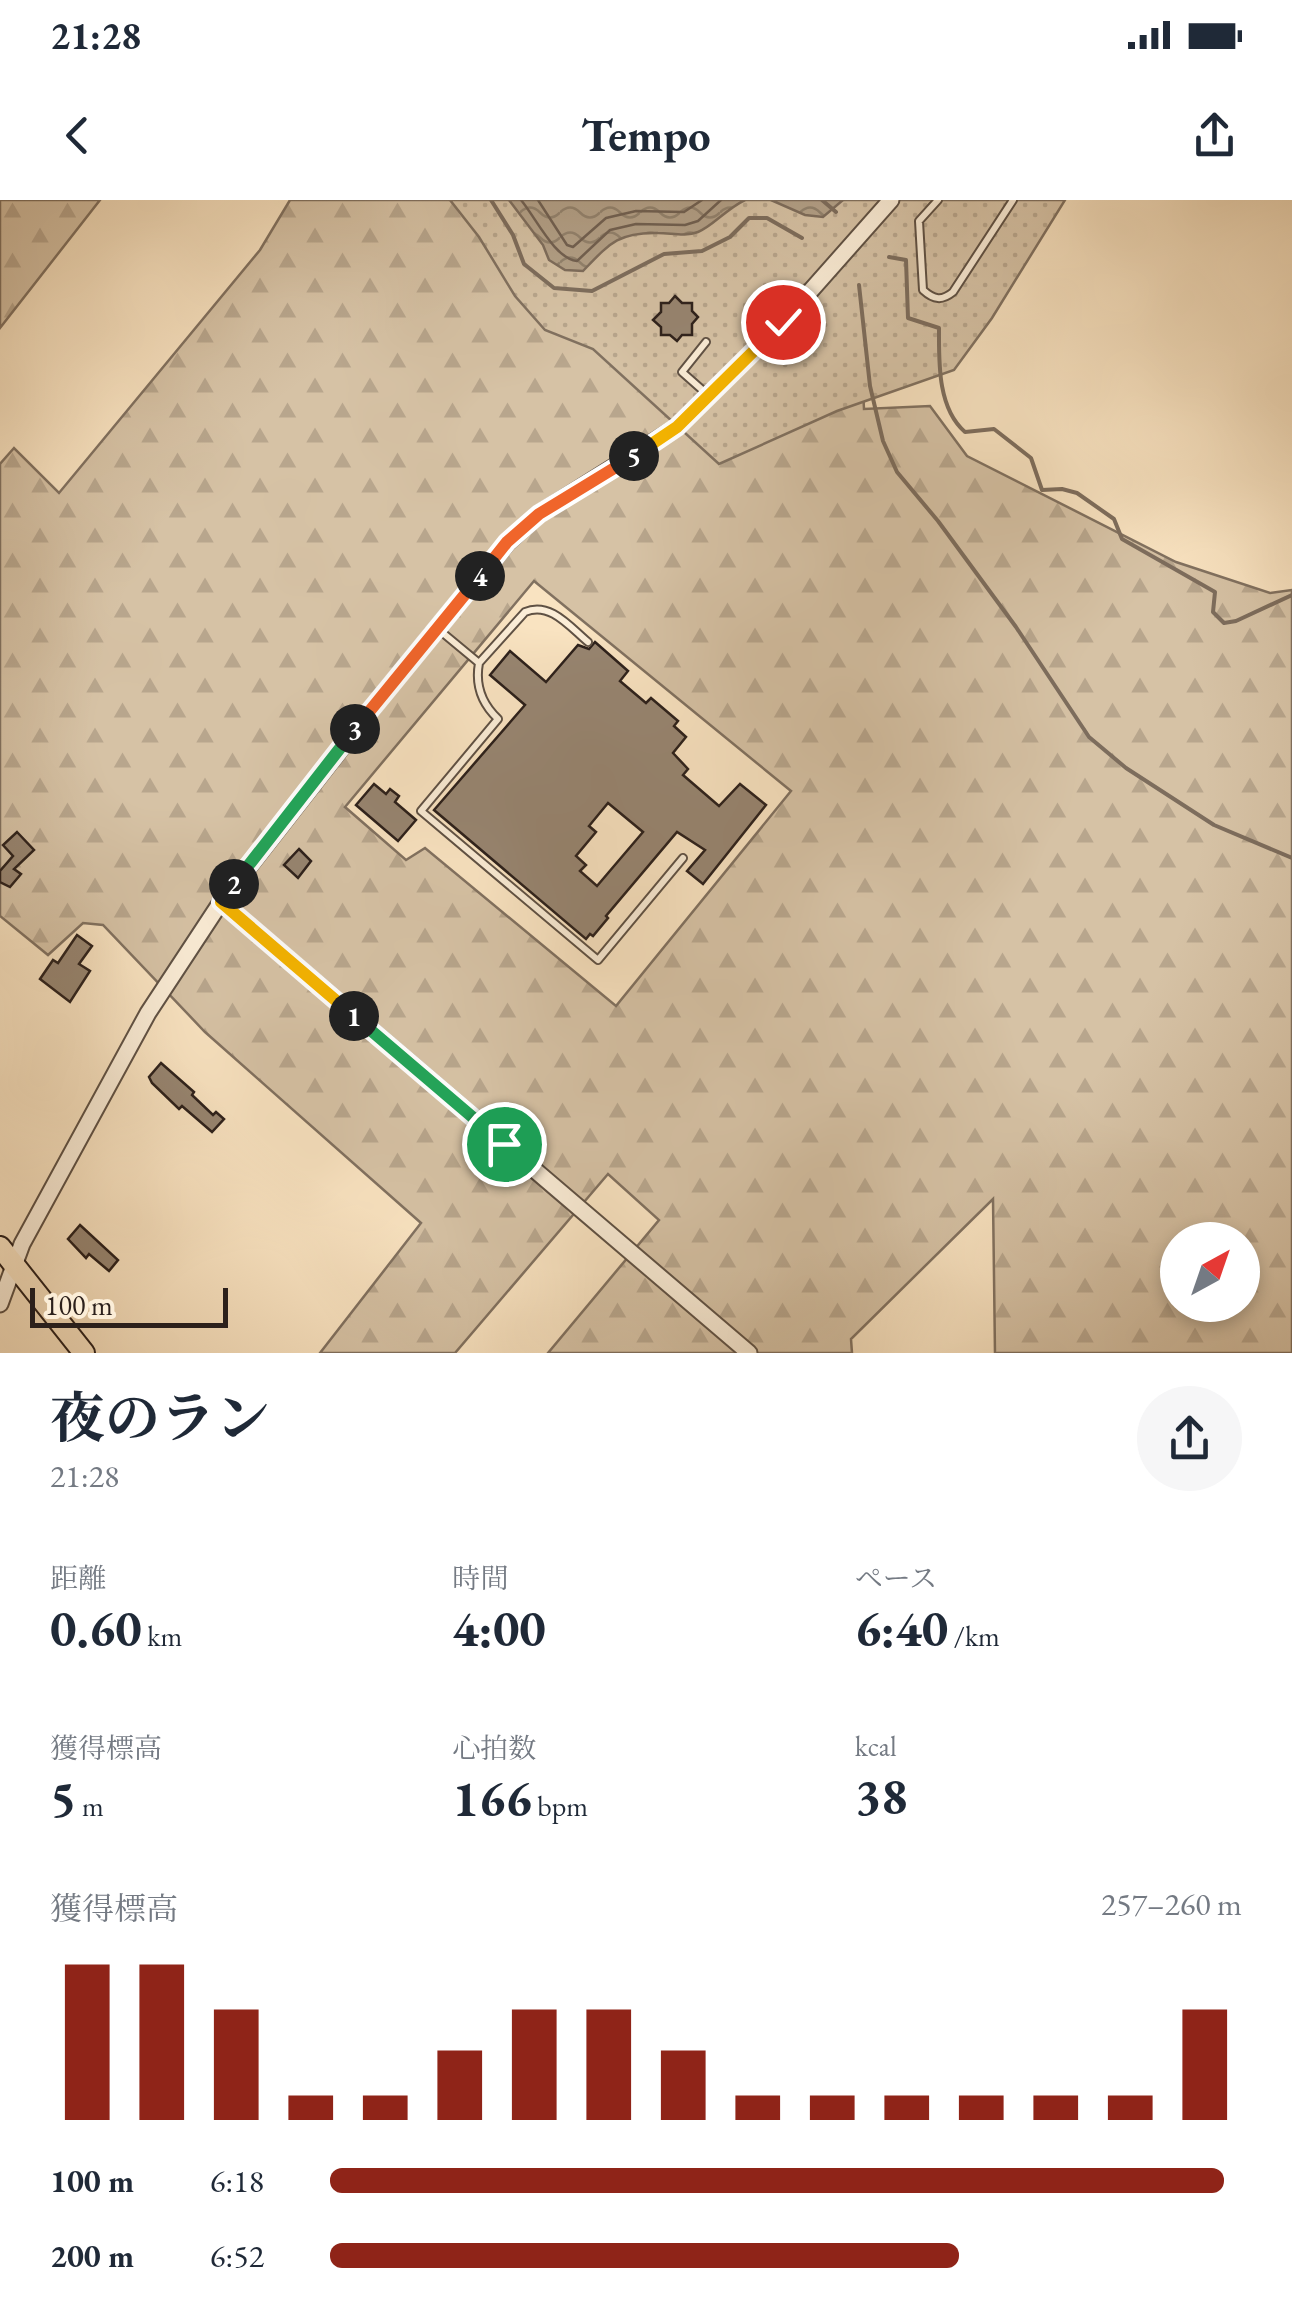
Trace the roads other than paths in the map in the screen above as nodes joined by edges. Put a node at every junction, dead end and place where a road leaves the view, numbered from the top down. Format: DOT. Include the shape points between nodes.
graph roads {
  1 [pos="891,200"];
  2 [pos="938,200"];
  3 [pos="1013,200"];
  4 [pos="706,342"];
  5 [pos="709,396"];
  6 [pos="438,628"];
  7 [pos="588,642"];
  8 [pos="479,663"];
  9 [pos="684,858"];
  10 [pos="221,902"];
  11 [pos="0,1247"];
  12 [pos="15,1263"];
  13 [pos="0,1304"];
  14 [pos="84,1353"];
  15 [pos="749,1353"];
  1 -- 5 [label="street"];
  2 -- 3 [label="lane" via="920,221 923,290 938,299 954,292"];
  4 -- 5 [label="lane" via="682,372"];
  5 -- 6 [label="street" via="677,427 539,514 507,542"];
  6 -- 8 [label="lane"];
  6 -- 10 [label="street"];
  7 -- 8 [label="lane" via="552,612 533,608"];
  8 -- 9 [label="lane" via="480,692 498,719 421,811 598,960"];
  10 -- 12 [label="street" via="148,1013"];
  10 -- 15 [label="street"];
  11 -- 12 [label="highway"];
  12 -- 13 [label="street"];
  12 -- 14 [label="highway"];
}
